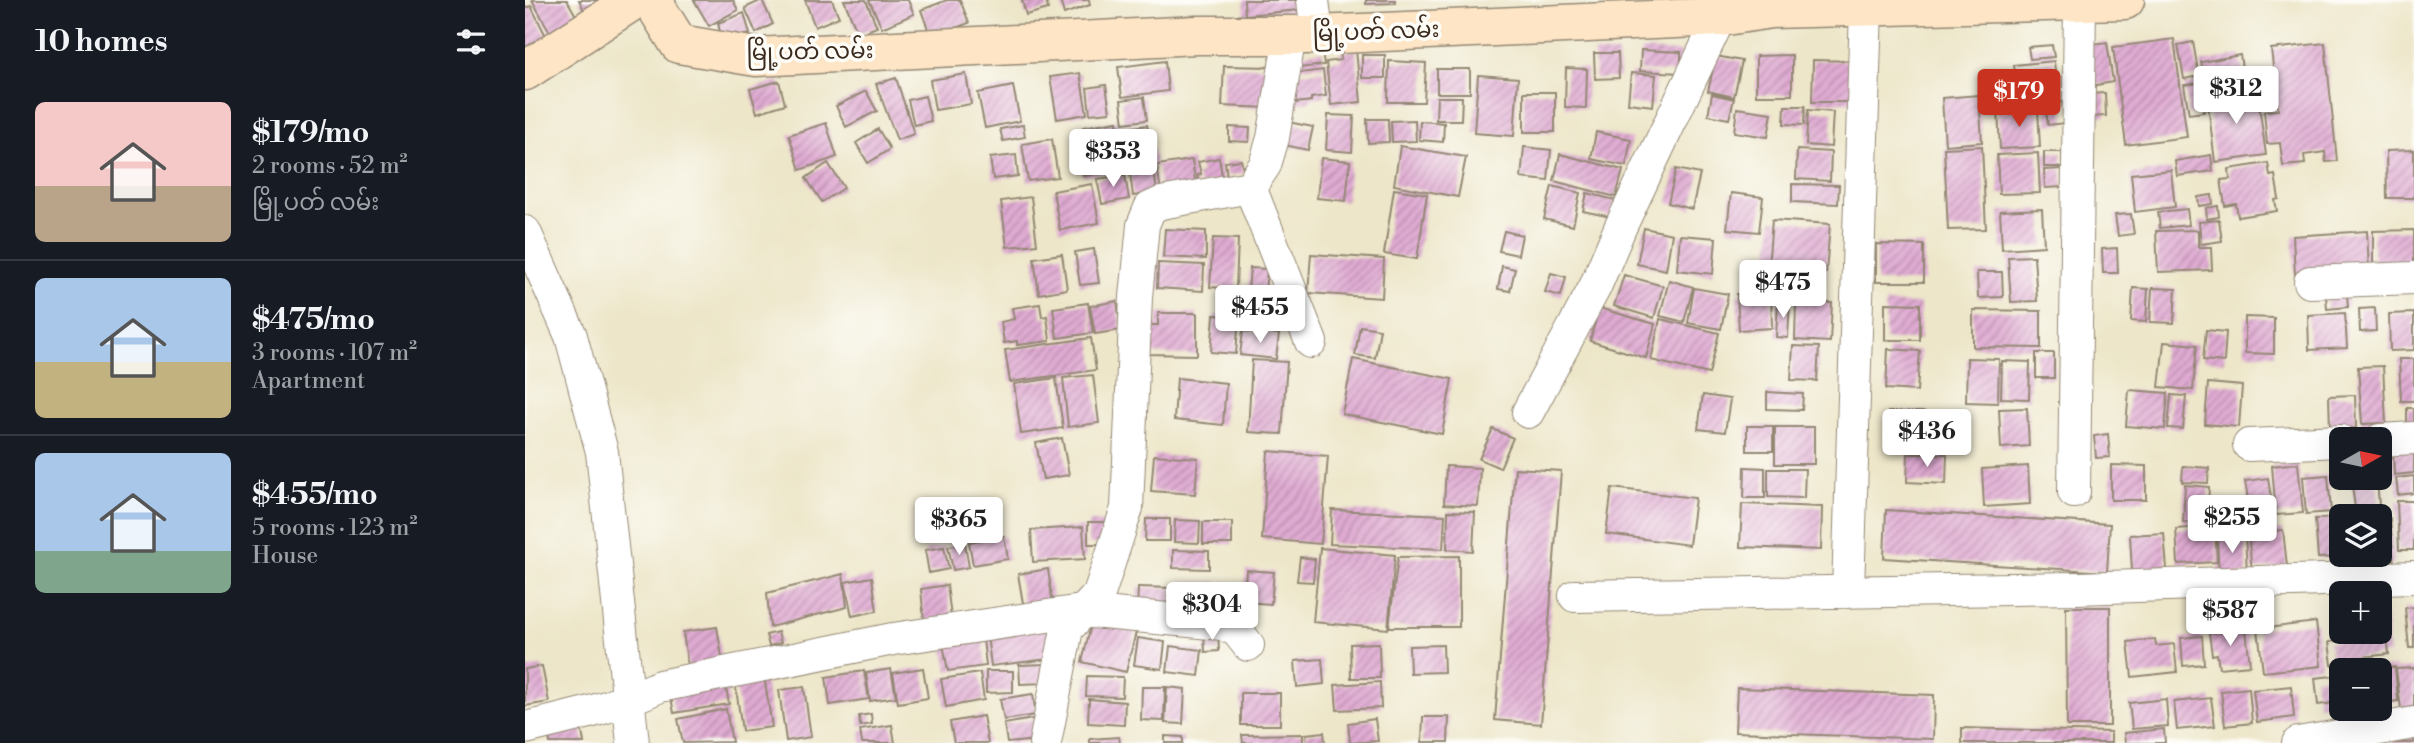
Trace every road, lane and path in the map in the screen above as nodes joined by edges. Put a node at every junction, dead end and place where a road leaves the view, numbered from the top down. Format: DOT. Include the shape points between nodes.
graph roads {
  1 [pos="634,0"];
  2 [pos="656,0"];
  3 [pos="2125,0"];
  4 [pos="2080,2"];
  5 [pos="1771,5"];
  6 [pos="1865,7"];
  7 [pos="1720,17"];
  8 [pos="1307,24"];
  9 [pos="525,71"];
  10 [pos="1250,187"];
  11 [pos="525,232"];
  12 [pos="2414,278"];
  13 [pos="2310,282"];
  14 [pos="1311,342"];
  15 [pos="1528,412"];
  16 [pos="2414,438"];
  17 [pos="2392,439"];
  18 [pos="2329,442"];
  19 [pos="2249,445"];
  20 [pos="2074,492"];
  21 [pos="2414,577"];
  22 [pos="1848,593"];
  23 [pos="1575,596"];
  24 [pos="1081,611"];
  25 [pos="1248,645"];
  26 [pos="629,701"];
  27 [pos="2414,723"];
  28 [pos="525,728"];
  29 [pos="633,743"];
  30 [pos="1045,743"];
  31 [pos="2298,743"];
  1 -- 9 [label="street"];
  2 -- 8 [label="street, မြို့ပတ် လမ်း" via="679,44 756,57 1183,36"];
  3 -- 4 [label="street, မြို့ပတ် လမ်း"];
  4 -- 6 [label="street, မြို့ပတ် လမ်း"];
  4 -- 20 [label="street"];
  5 -- 6 [label="street, မြို့ပတ် လမ်း"];
  5 -- 7 [label="street, မြို့ပတ် လမ်း"];
  6 -- 22 [label="street"];
  7 -- 8 [label="street, မြို့ပတ် လမ်း"];
  7 -- 15 [label="street" via="1595,287"];
  8 -- 10 [label="street" via="1265,165"];
  10 -- 14 [label="street"];
  10 -- 24 [label="street" via="1161,203 1150,208 1143,225 1127,508 1099,594"];
  11 -- 26 [label="street" via="571,336 602,452"];
  12 -- 13 [label="street"];
  16 -- 17 [label="street"];
  18 -- 19 [label="street"];
  21 -- 22 [label="street"];
  22 -- 23 [label="street"];
  24 -- 25 [label="street" via="1222,624 1236,630"];
  24 -- 26 [label="street" via="893,639 660,686"];
  24 -- 30 [label="street" via="1067,629"];
  26 -- 28 [label="street"];
  26 -- 29 [label="street"];
  27 -- 31 [label="street"];
}
